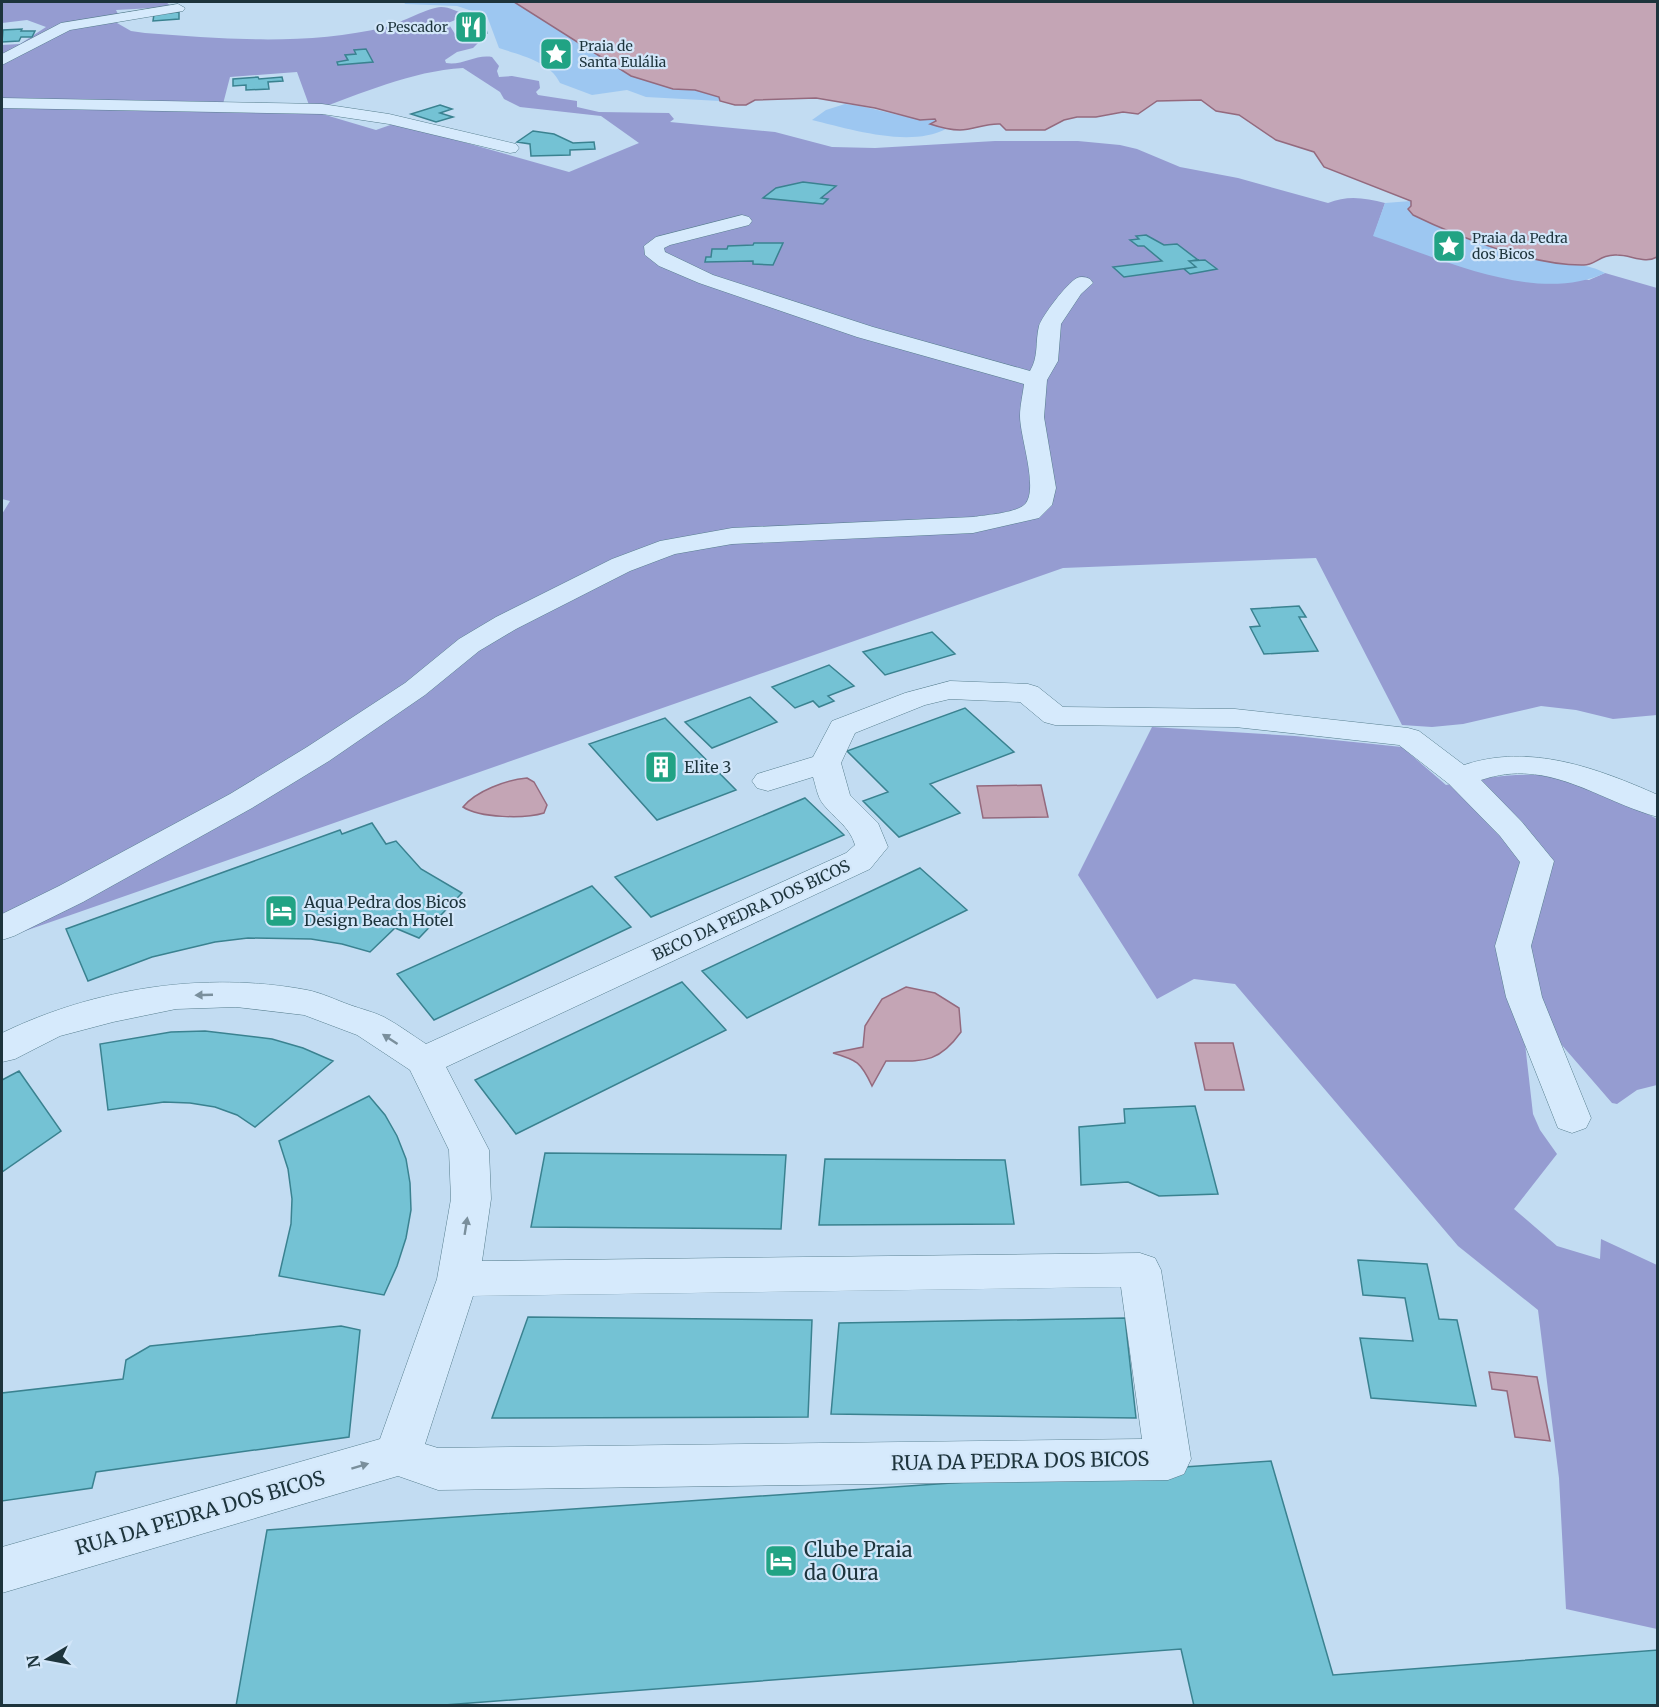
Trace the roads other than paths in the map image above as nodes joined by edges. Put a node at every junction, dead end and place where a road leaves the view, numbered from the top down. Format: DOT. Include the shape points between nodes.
graph roads {
  1 [pos="178,8"];
  2 [pos="2,60"];
  3 [pos="2,103"];
  4 [pos="510,148"];
  5 [pos="742,221"];
  6 [pos="1083,283"];
  7 [pos="1036,380"];
  8 [pos="825,763"];
  9 [pos="1460,777"];
  10 [pos="768,781"];
  11 [pos="1658,807"];
  12 [pos="2,928"];
  13 [pos="2,1049"];
  14 [pos="424,1061"];
  15 [pos="1572,1118"];
  16 [pos="458,1279"];
  17 [pos="398,1455"];
  18 [pos="2,1570"];
  1 -- 2 [label="street" via="66,26"];
  3 -- 4 [label="street" via="305,108 356,113"];
  5 -- 7 [label="street" via="663,241 654,246 655,255 706,279 865,332"];
  6 -- 7 [label="street" via="1050,324 1047,361"];
  7 -- 12 [label="street" via="1032,417 1043,488 1039,505 1030,513 973,525 732,536 669,547 621,565 469,645 415,689 241,801"];
  8 -- 9 [label="street" via="843,727 950,690 1028,693 1055,716 1235,718 1408,737"];
  8 -- 10 [label="street"];
  8 -- 14 [label="street, BECO DA PEDRA DOS BICOS" via="835,798 867,830 872,847 858,861"];
  9 -- 11 [label="street" via="1477,769 1543,767 1583,775"];
  9 -- 15 [label="street" via="1537,861 1514,946 1524,997"];
  14 -- 13 [label="street, one-way" via="370,1026 308,1003 236,994 176,996 113,1009 49,1026"];
  16 -- 14 [label="street, one-way" via="471,1199 469,1150"];
  16 -- 17 [label="street"];
  16 -- 17 [label="street, RUA DA PEDRA DOS BICOS" via="1140,1270 1168,1459 438,1469"];
  18 -- 17 [label="street, RUA DA PEDRA DOS BICOS, one-way"];
}
